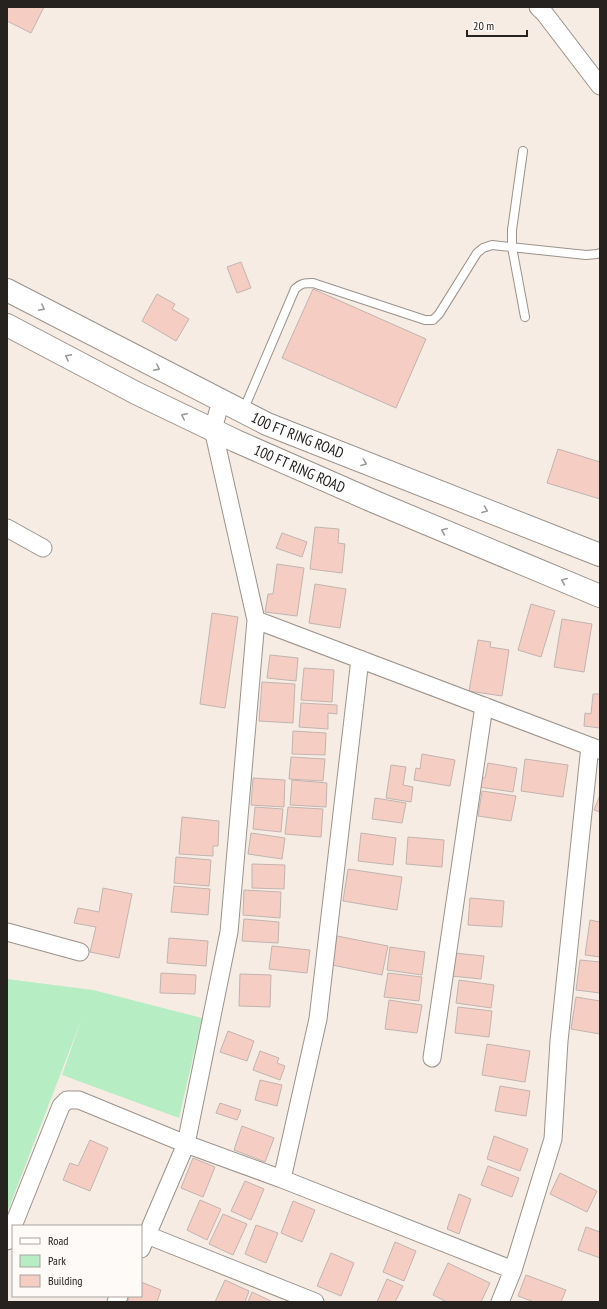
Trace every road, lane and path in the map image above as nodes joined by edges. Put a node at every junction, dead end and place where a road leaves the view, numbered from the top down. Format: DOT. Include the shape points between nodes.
graph roads {
  1 [pos="538,7"];
  2 [pos="600,86"];
  3 [pos="523,151"];
  4 [pos="512,247"];
  5 [pos="600,253"];
  6 [pos="7,290"];
  7 [pos="525,317"];
  8 [pos="7,325"];
  9 [pos="221,401"];
  10 [pos="242,412"];
  11 [pos="213,429"];
  12 [pos="7,528"];
  13 [pos="43,548"];
  14 [pos="600,555"];
  15 [pos="600,596"];
  16 [pos="256,620"];
  17 [pos="360,659"];
  18 [pos="484,706"];
  19 [pos="595,748"];
  20 [pos="7,932"];
  21 [pos="80,952"];
  22 [pos="432,1058"];
  23 [pos="186,1144"];
  24 [pos="282,1179"];
  25 [pos="13,1225"];
  26 [pos="12,1228"];
  27 [pos="7,1241"];
  28 [pos="144,1242"];
  29 [pos="512,1270"];
  30 [pos="315,1302"];
  31 [pos="500,1302"];
  1 -- 2 [label="street"];
  3 -- 4 [label="lane"];
  4 -- 5 [label="lane" via="586,256"];
  4 -- 7 [label="lane"];
  4 -- 10 [label="lane" via="492,245 477,253 433,320 425,320 313,283 300,284 295,289"];
  6 -- 9 [label="main road, 100 FT RING ROAD, one-way"];
  11 -- 8 [label="main road, 100 FT RING ROAD, one-way" via="136,393"];
  9 -- 10 [label="main road, 100 FT RING ROAD"];
  9 -- 11 [label="street"];
  10 -- 14 [label="main road, 100 FT RING ROAD, one-way"];
  15 -- 11 [label="main road, 100 FT RING ROAD, one-way" via="375,502"];
  11 -- 16 [label="street"];
  12 -- 13 [label="street"];
  16 -- 17 [label="street"];
  16 -- 23 [label="street" via="228,932"];
  17 -- 18 [label="street"];
  17 -- 24 [label="street" via="318,1019"];
  18 -- 19 [label="street"];
  18 -- 22 [label="street"];
  19 -- 29 [label="street" via="559,1042 553,1139"];
  20 -- 21 [label="street"];
  23 -- 24 [label="street"];
  23 -- 25 [label="street" via="79,1100 67,1100 62,1106"];
  23 -- 28 [label="street"];
  24 -- 29 [label="street"];
  26 -- 27 [label="street"];
  28 -- 30 [label="street"];
  29 -- 31 [label="street"];
}
